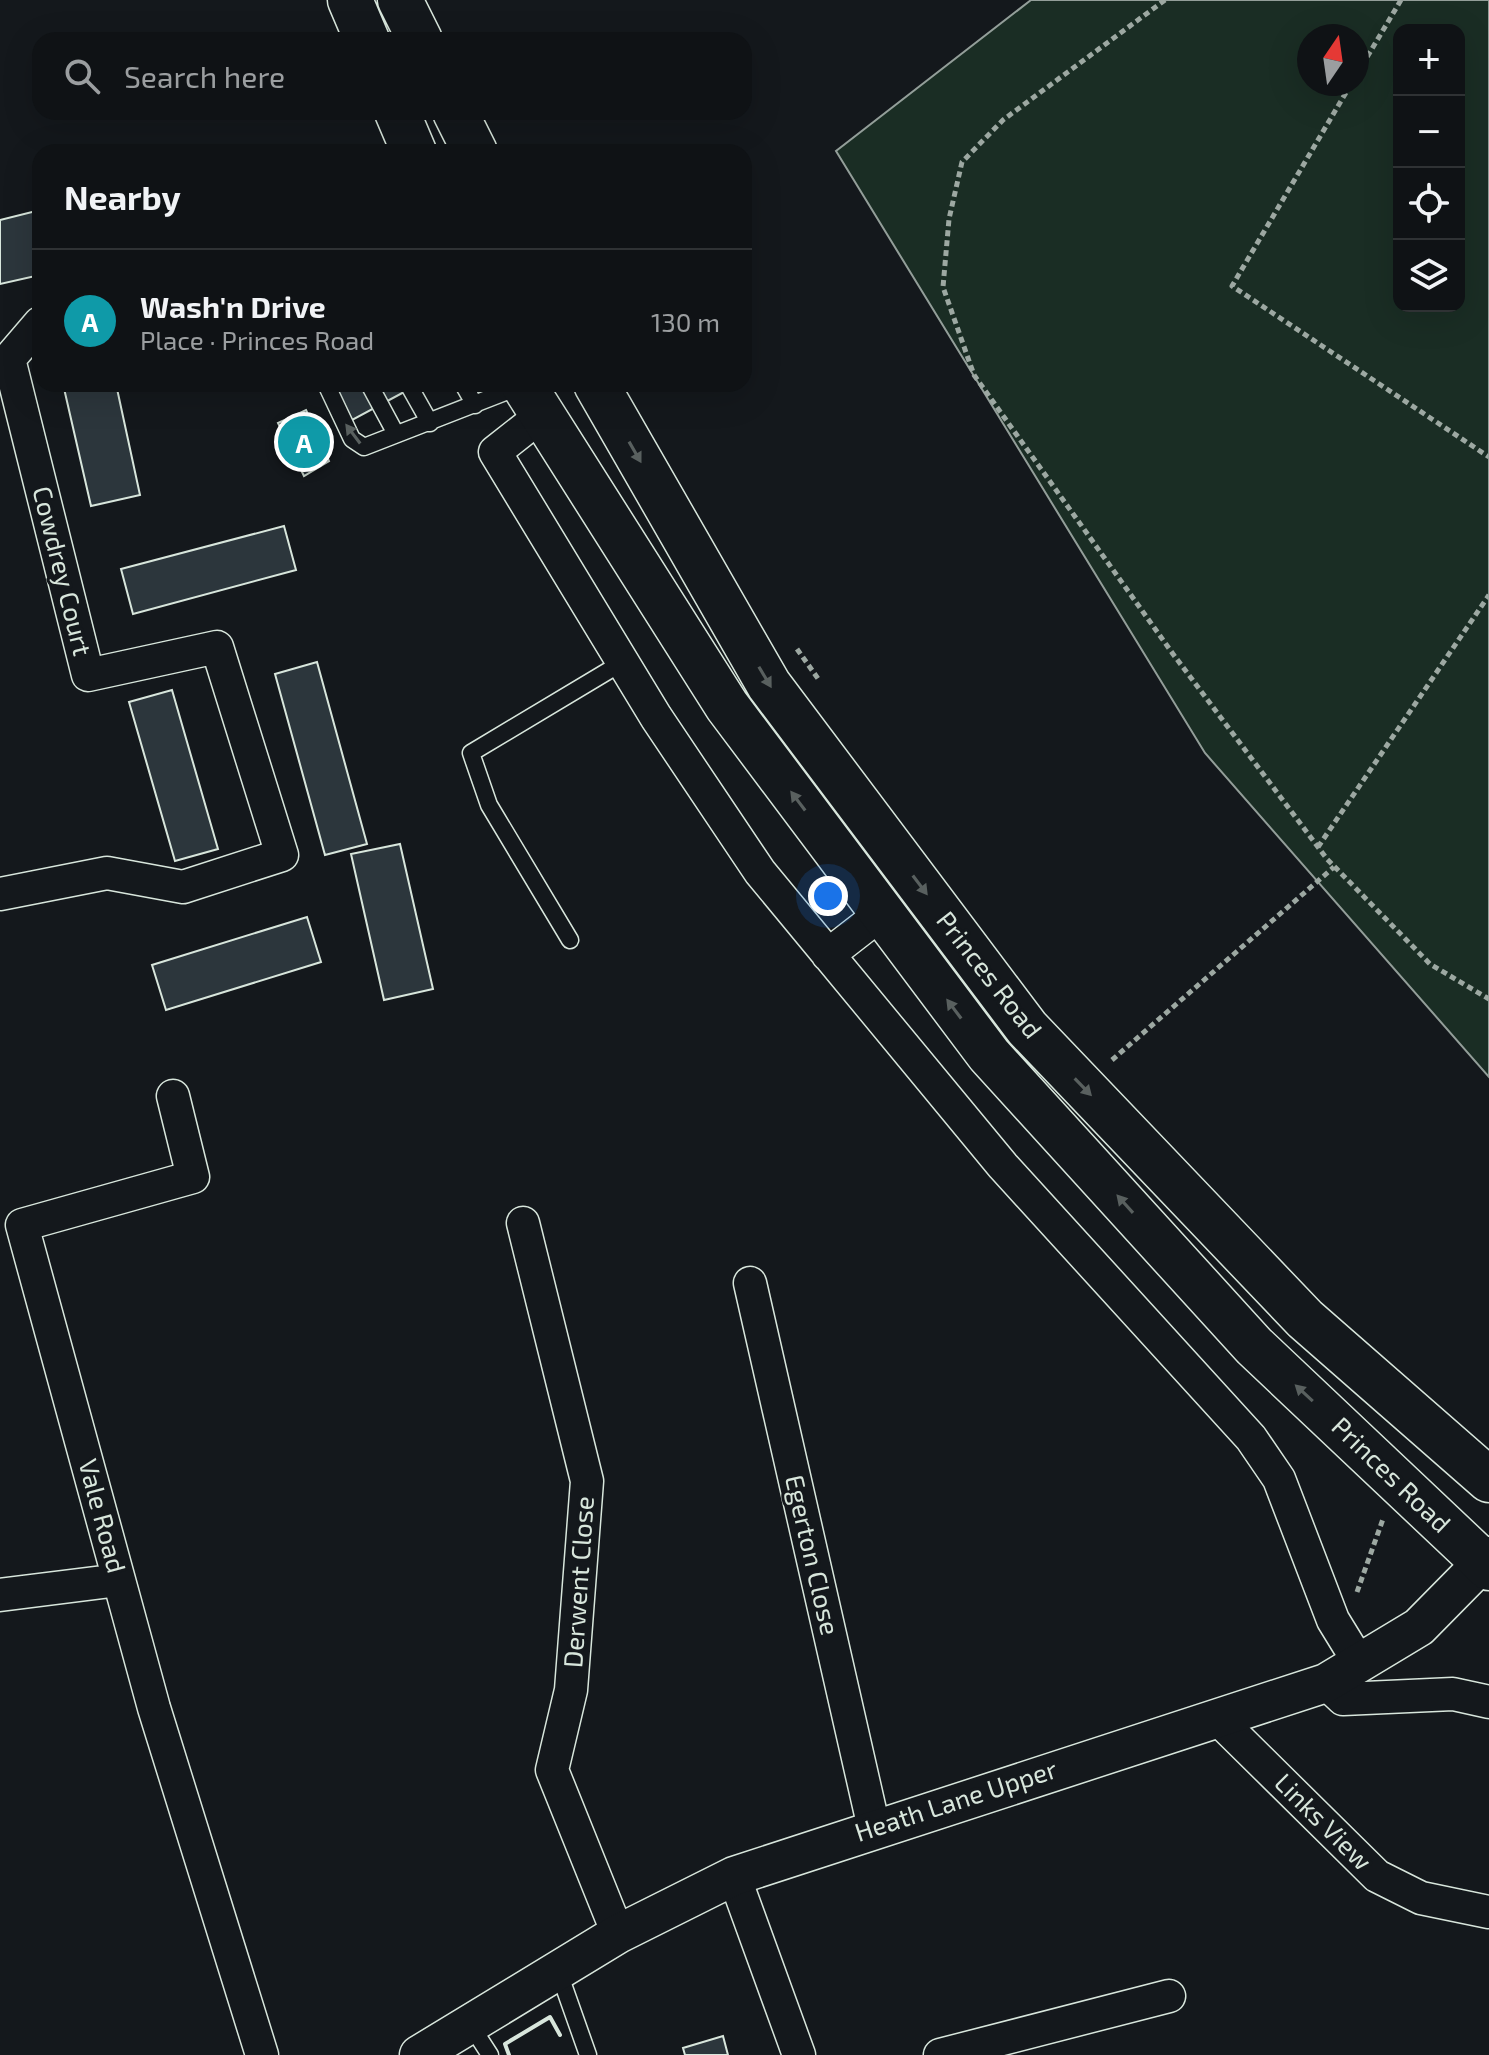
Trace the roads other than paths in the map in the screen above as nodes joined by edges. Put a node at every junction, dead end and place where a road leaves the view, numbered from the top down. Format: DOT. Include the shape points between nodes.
graph roads {
  1 [pos="350,0"];
  2 [pos="400,0"];
  3 [pos="364,32"];
  4 [pos="416,32"];
  5 [pos="400,120"];
  6 [pos="459,120"];
  7 [pos="411,144"];
  8 [pos="471,144"];
  9 [pos="32,332"];
  10 [pos="330,392"];
  11 [pos="373,392"];
  12 [pos="413,392"];
  13 [pos="468,392"];
  14 [pos="528,392"];
  15 [pos="601,392"];
  16 [pos="475,405"];
  17 [pos="430,423"];
  18 [pos="396,434"];
  19 [pos="623,662"];
  20 [pos="0,894"];
  21 [pos="882,913"];
  22 [pos="570,940"];
  23 [pos="828,955"];
  24 [pos="173,1096"];
  25 [pos="523,1223"];
  26 [pos="11,1228"];
  27 [pos="750,1283"];
  28 [pos="1489,1480"];
  29 [pos="1487,1562"];
  30 [pos="119,1580"];
  31 [pos="0,1595"];
  32 [pos="1351,1649"];
  33 [pos="1326,1683"];
  34 [pos="1489,1702"];
  35 [pos="1218,1719"];
  36 [pos="874,1828"];
  37 [pos="734,1876"];
  38 [pos="1489,1912"];
  39 [pos="618,1934"];
  40 [pos="558,1969"];
  41 [pos="1169,1996"];
  42 [pos="480,2040"];
  43 [pos="262,2055"];
  44 [pos="419,2055"];
  45 [pos="588,2055"];
  46 [pos="799,2055"];
  47 [pos="940,2055"];
  1 -- 3 [label="main road"];
  2 -- 4 [label="main road"];
  5 -- 7 [label="main road"];
  6 -- 8 [label="main road"];
  9 -- 20 [label="street, Cowdrey Court" via="9,359 88,675 217,647 282,855 183,887 107,873"];
  18 -- 10 [label="lane, one-way" via="364,447 352,439"];
  11 -- 18 [label="lane"];
  12 -- 17 [label="lane"];
  13 -- 16 [label="lane"];
  14 -- 16 [label="lane"];
  14 -- 19 [label="street" via="495,452"];
  21 -- 14 [label="main road, Princes Road, one-way" via="727,706"];
  15 -- 28 [label="main road, Princes Road, one-way" via="769,685 1027,1028 1305,1319"];
  16 -- 17 [label="lane"];
  17 -- 18 [label="lane"];
  19 -- 22 [label="lane" via="471,753 489,805"];
  19 -- 23 [label="street" via="760,872"];
  21 -- 23 [label="street"];
  29 -- 21 [label="main road, Princes Road, one-way" via="1254,1346 989,1055"];
  23 -- 32 [label="street" via="1003,1166 1251,1438 1279,1479"];
  24 -- 26 [label="street, Vale Road" via="193,1177"];
  25 -- 39 [label="street, Derwent Close" via="587,1481 571,1690 552,1770"];
  26 -- 30 [label="street, Vale Road"];
  27 -- 36 [label="street, Egerton Close"];
  29 -- 32 [label="street, Heath Lane Upper" via="1419,1627"];
  30 -- 31 [label="street"];
  30 -- 43 [label="street, Vale Road"];
  32 -- 33 [label="street, Heath Lane Upper"];
  33 -- 34 [label="street" via="1343,1699 1453,1694"];
  33 -- 35 [label="street, Heath Lane Upper"];
  35 -- 36 [label="street, Heath Lane Upper"];
  35 -- 38 [label="street, Links View" via="1377,1876 1421,1898"];
  36 -- 37 [label="street, Heath Lane Upper"];
  37 -- 39 [label="street, Heath Lane Upper"];
  37 -- 46 [label="street"];
  39 -- 40 [label="street, Heath Lane Upper"];
  40 -- 42 [label="street, Heath Lane Upper"];
  40 -- 45 [label="lane"];
  41 -- 47 [label="street"];
  42 -- 44 [label="street, Heath Lane Upper"];
}
